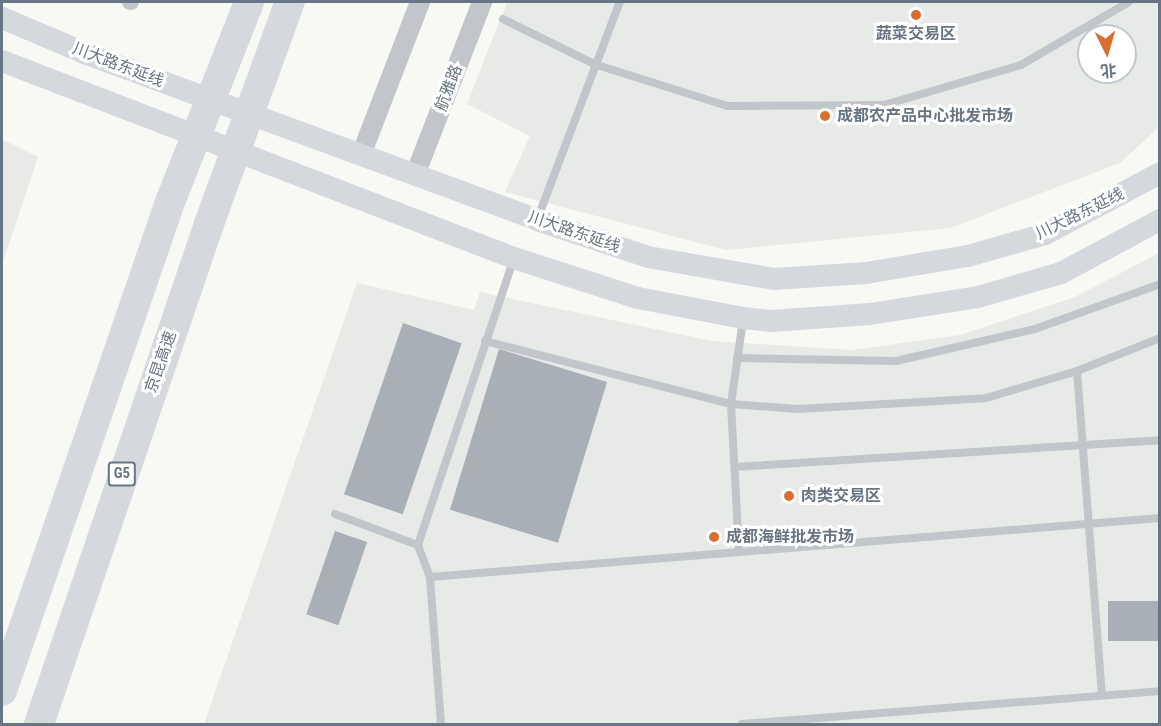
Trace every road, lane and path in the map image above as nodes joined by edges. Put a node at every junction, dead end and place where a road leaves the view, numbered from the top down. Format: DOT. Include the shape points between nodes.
graph roads {
  1 [pos="249,2"];
  2 [pos="290,2"];
  3 [pos="420,2"];
  4 [pos="482,2"];
  5 [pos="621,2"];
  6 [pos="1129,2"];
  7 [pos="2,18"];
  8 [pos="503,19"];
  9 [pos="2,61"];
  10 [pos="594,64"];
  11 [pos="361,155"];
  12 [pos="1160,174"];
  13 [pos="415,176"];
  14 [pos="537,220"];
  15 [pos="1160,220"];
  16 [pos="514,258"];
  17 [pos="1160,284"];
  18 [pos="743,318"];
  19 [pos="1160,338"];
  20 [pos="485,341"];
  21 [pos="737,358"];
  22 [pos="1077,371"];
  23 [pos="731,404"];
  24 [pos="1160,440"];
  25 [pos="1083,444"];
  26 [pos="735,467"];
  27 [pos="335,514"];
  28 [pos="1160,518"];
  29 [pos="1090,524"];
  30 [pos="418,545"];
  31 [pos="739,552"];
  32 [pos="430,577"];
  33 [pos="2,691"];
  34 [pos="1160,691"];
  35 [pos="1102,695"];
  36 [pos="39,724"];
  37 [pos="441,724"];
  38 [pos="742,724"];
  1 -- 33 [label="highway" via="170,202"];
  2 -- 36 [label="highway, 京昆高速 / G5" via="209,224"];
  3 -- 11 [label="street"];
  4 -- 13 [label="street, 航雅路"];
  5 -- 10 [label="lane"];
  6 -- 10 [label="lane" via="1022,65 884,105 727,106"];
  7 -- 11 [label="main road, 川大路东延线" via="87,54"];
  8 -- 10 [label="lane"];
  9 -- 16 [label="main road"];
  10 -- 14 [label="lane"];
  11 -- 13 [label="main road, 川大路东延线"];
  12 -- 14 [label="main road, 川大路东延线" via="1045,234 969,256 866,273 774,279 648,257"];
  13 -- 14 [label="main road, 川大路东延线"];
  15 -- 18 [label="main road" via="1061,273 978,297 870,314 771,321"];
  16 -- 18 [label="main road" via="638,298"];
  16 -- 20 [label="lane"];
  17 -- 21 [label="lane" via="1035,329 896,361"];
  18 -- 21 [label="lane"];
  19 -- 22 [label="lane"];
  20 -- 23 [label="lane"];
  20 -- 30 [label="lane"];
  21 -- 23 [label="lane"];
  22 -- 23 [label="lane" via="986,398 798,409"];
  22 -- 25 [label="lane"];
  23 -- 26 [label="lane"];
  24 -- 25 [label="lane"];
  25 -- 26 [label="lane"];
  25 -- 29 [label="lane"];
  26 -- 31 [label="lane"];
  27 -- 30 [label="lane"];
  28 -- 29 [label="lane"];
  29 -- 31 [label="lane"];
  29 -- 35 [label="lane"];
  30 -- 32 [label="lane"];
  31 -- 32 [label="lane"];
  32 -- 37 [label="lane"];
  34 -- 35 [label="lane"];
  35 -- 38 [label="lane"];
}
